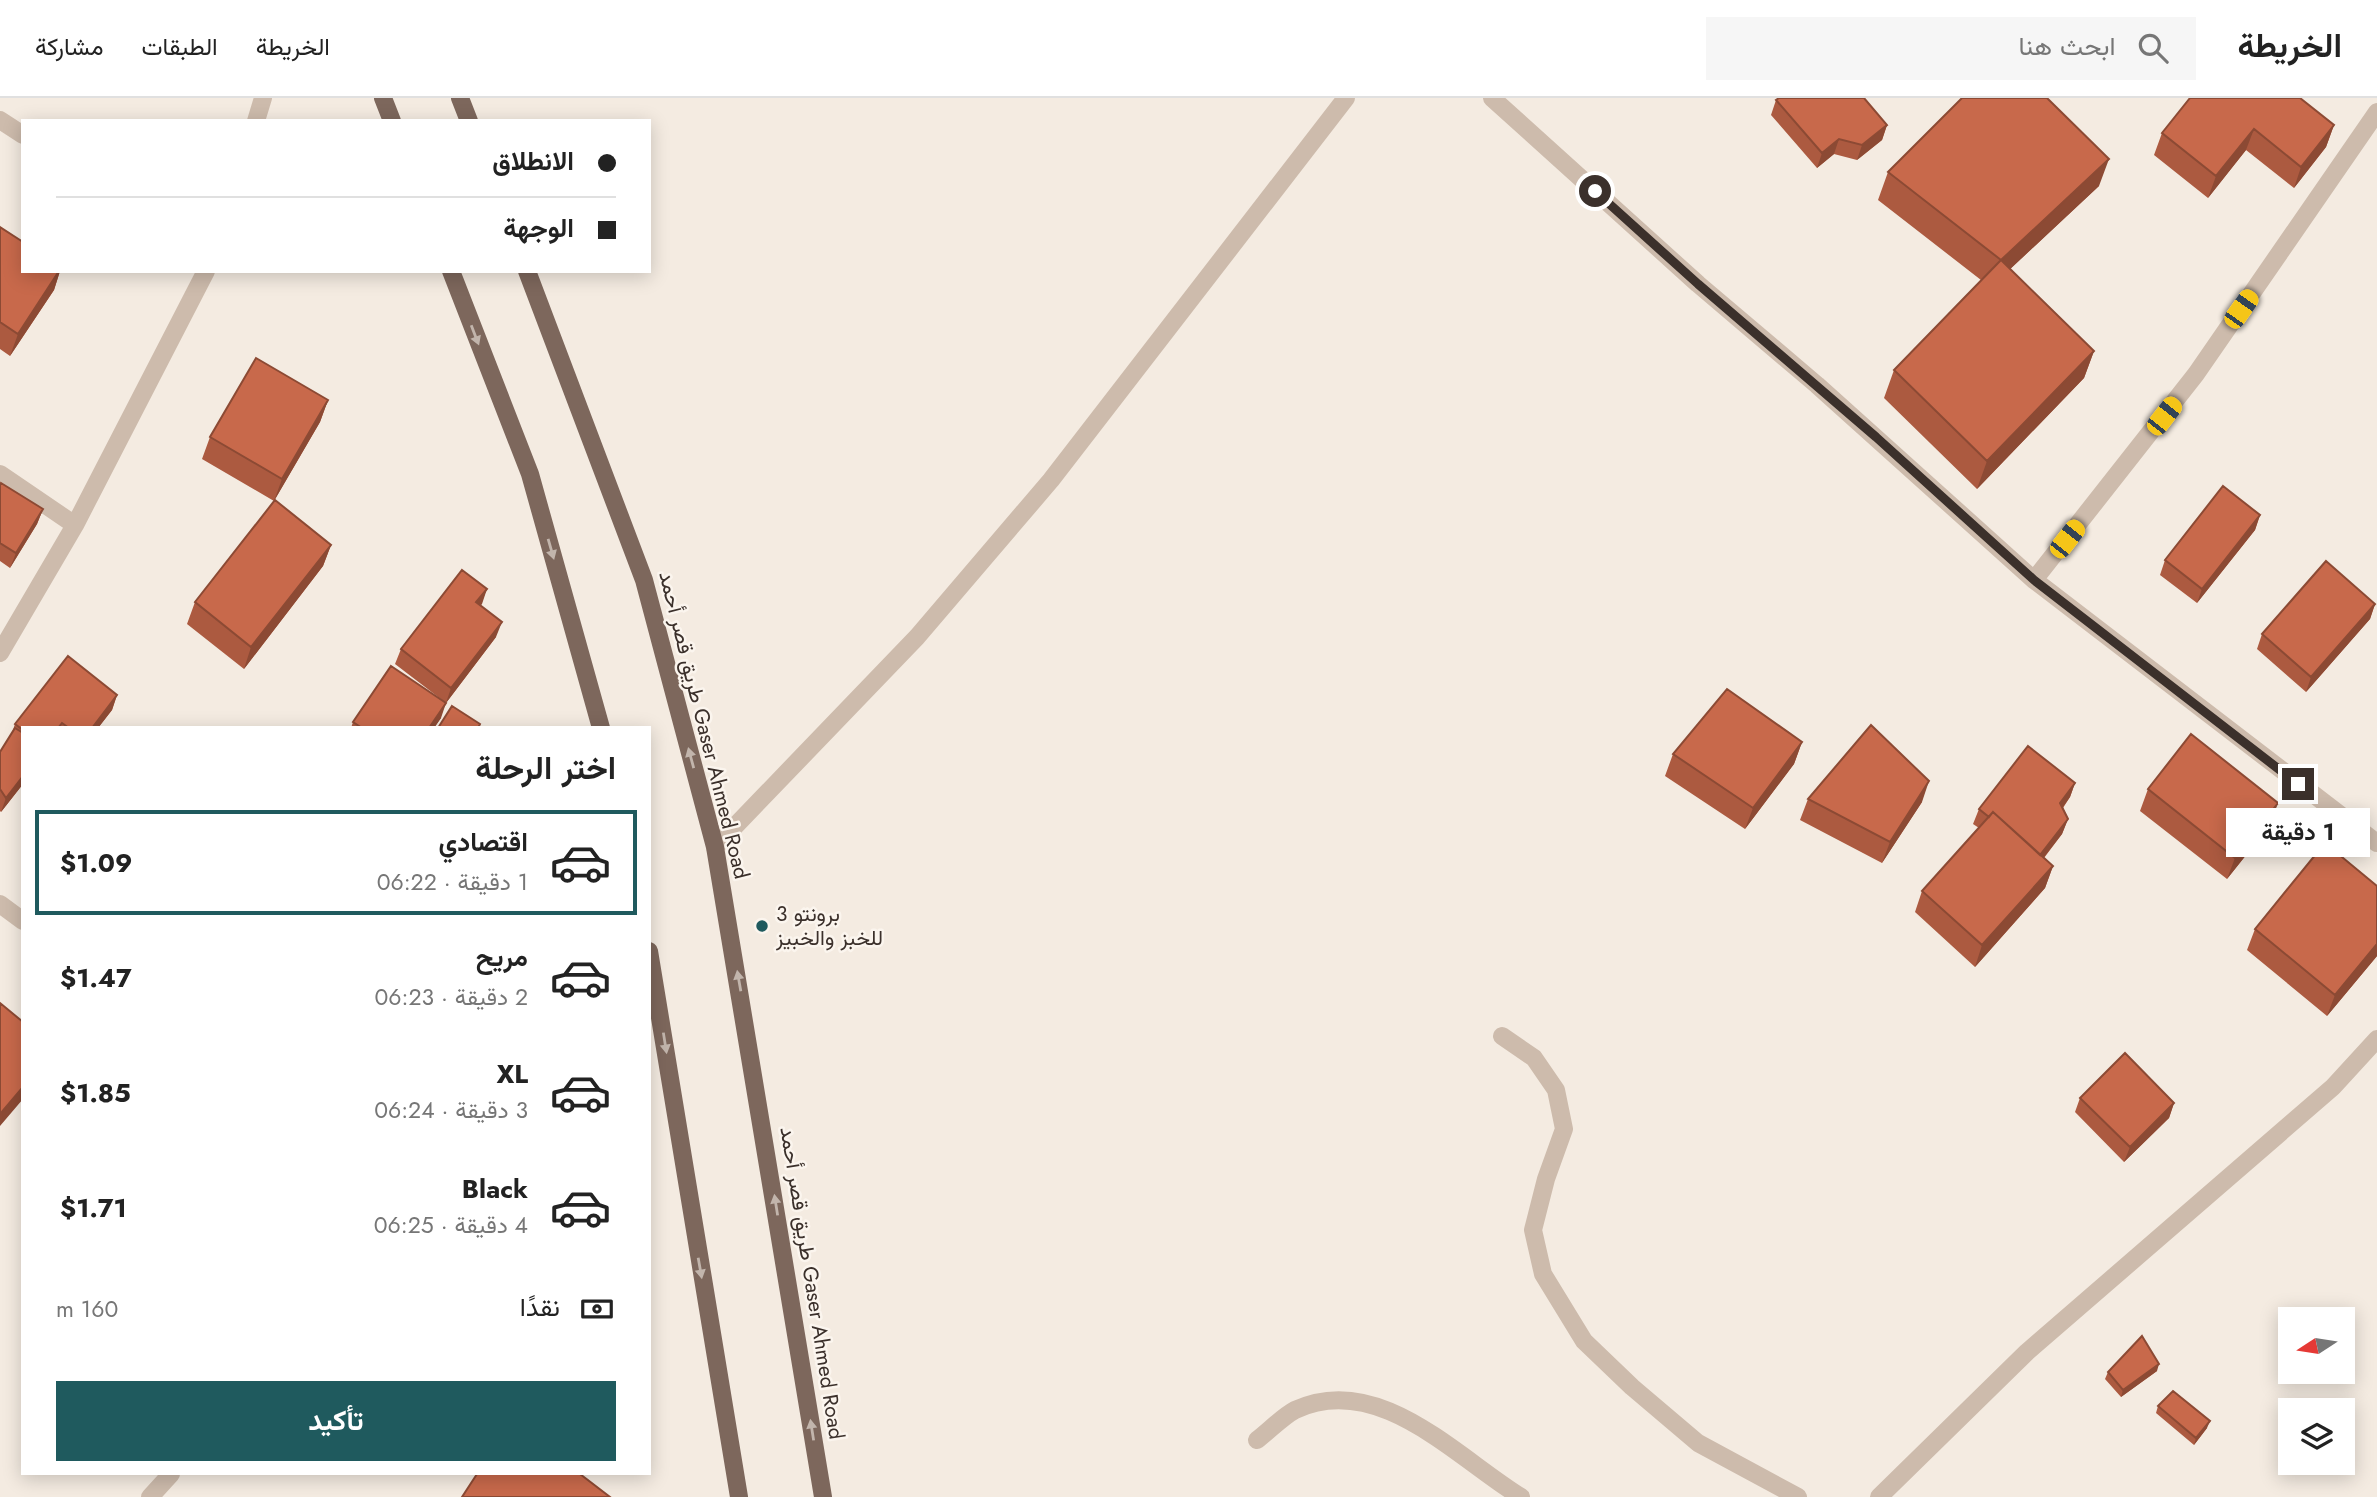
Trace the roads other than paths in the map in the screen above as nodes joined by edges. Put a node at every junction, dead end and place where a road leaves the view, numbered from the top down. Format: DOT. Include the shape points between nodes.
graph roads {
  1 [pos="263,98"];
  2 [pos="383,98"];
  3 [pos="460,98"];
  4 [pos="1346,98"];
  5 [pos="1492,98"];
  6 [pos="2377,112"];
  7 [pos="257,119"];
  8 [pos="391,119"];
  9 [pos="468,119"];
  10 [pos="0,120"];
  11 [pos="21,134"];
  12 [pos="205,273"];
  13 [pos="452,273"];
  14 [pos="528,273"];
  15 [pos="0,474"];
  16 [pos="75,525"];
  17 [pos="2034,580"];
  18 [pos="0,653"];
  19 [pos="600,726"];
  20 [pos="2377,843"];
  21 [pos="715,847"];
  22 [pos="0,904"];
  23 [pos="21,920"];
  24 [pos="651,972"];
  25 [pos="653,992"];
  26 [pos="1502,1036"];
  27 [pos="2377,1039"];
  28 [pos="1257,1440"];
  29 [pos="170,1475"];
  30 [pos="150,1497"];
  31 [pos="738,1497"];
  32 [pos="823,1497"];
  33 [pos="1521,1497"];
  34 [pos="1798,1497"];
  35 [pos="1879,1497"];
  1 -- 7 [label="street"];
  2 -- 8 [label="main road"];
  3 -- 9 [label="main road"];
  4 -- 21 [label="street" via="1051,480 917,637"];
  5 -- 17 [label="street"];
  6 -- 17 [label="street" via="2196,374"];
  10 -- 11 [label="street"];
  12 -- 16 [label="street"];
  13 -- 19 [label="main road, one-way" via="530,474"];
  21 -- 14 [label="main road, طريق قصر أحمد Gaser Ahmed Road, one-way" via="644,580"];
  15 -- 16 [label="street"];
  16 -- 18 [label="street"];
  17 -- 20 [label="street"];
  32 -- 21 [label="main road, طريق قصر أحمد Gaser Ahmed Road, one-way"];
  22 -- 23 [label="street"];
  24 -- 25 [label="main road"];
  25 -- 31 [label="main road, one-way"];
  26 -- 34 [label="street" via="1534,1058 1556,1090 1564,1129 1533,1230 1543,1274 1584,1341 1698,1443"];
  27 -- 35 [label="street" via="2333,1087 2028,1352"];
  28 -- 33 [label="street" via="1294,1411 1328,1400 1365,1402 1409,1421"];
  29 -- 30 [label="street"];
}
